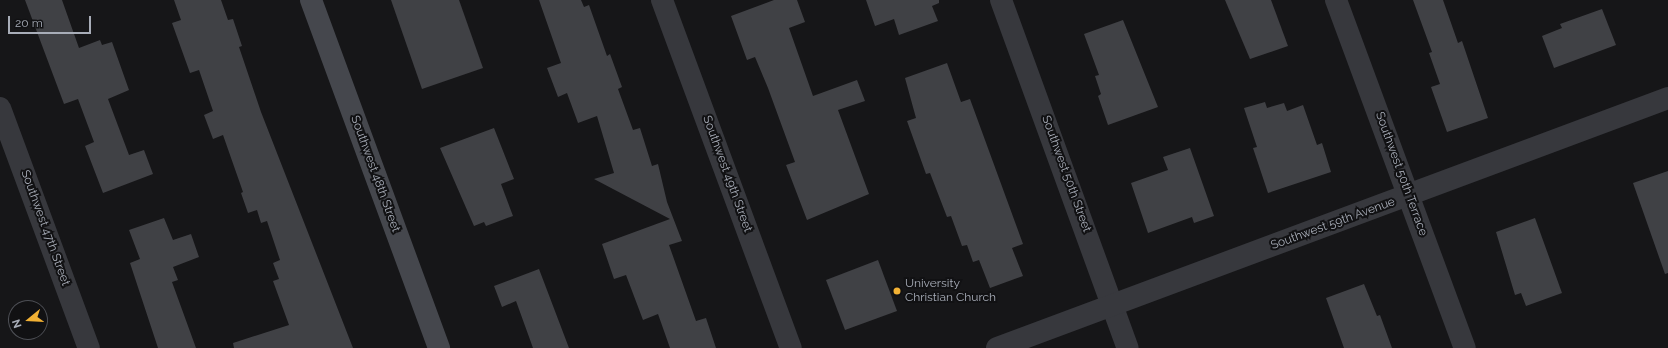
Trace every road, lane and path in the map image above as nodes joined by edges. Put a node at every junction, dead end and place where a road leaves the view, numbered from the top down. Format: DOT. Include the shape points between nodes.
graph roads {
  1 [pos="310,0"];
  2 [pos="662,0"];
  3 [pos="1001,0"];
  4 [pos="1336,0"];
  5 [pos="1668,98"];
  6 [pos="0,108"];
  7 [pos="1409,196"];
  8 [pos="1113,306"];
  9 [pos="89,348"];
  10 [pos="439,348"];
  11 [pos="791,348"];
  12 [pos="997,348"];
  13 [pos="1128,348"];
  14 [pos="1465,348"];
  1 -- 10 [label="street, Southwest 48th Street"];
  2 -- 11 [label="street, Southwest 49th Street"];
  3 -- 8 [label="street, Southwest 50th Street"];
  4 -- 7 [label="street, Southwest 50th Terrace"];
  5 -- 7 [label="street, Southwest 59th Avenue"];
  6 -- 9 [label="street, Southwest 47th Street"];
  7 -- 8 [label="street, Southwest 59th Avenue"];
  7 -- 14 [label="street, Southwest 50th Terrace"];
  8 -- 12 [label="street, Southwest 59th Avenue"];
  8 -- 13 [label="street, Southwest 50th Street"];
}
